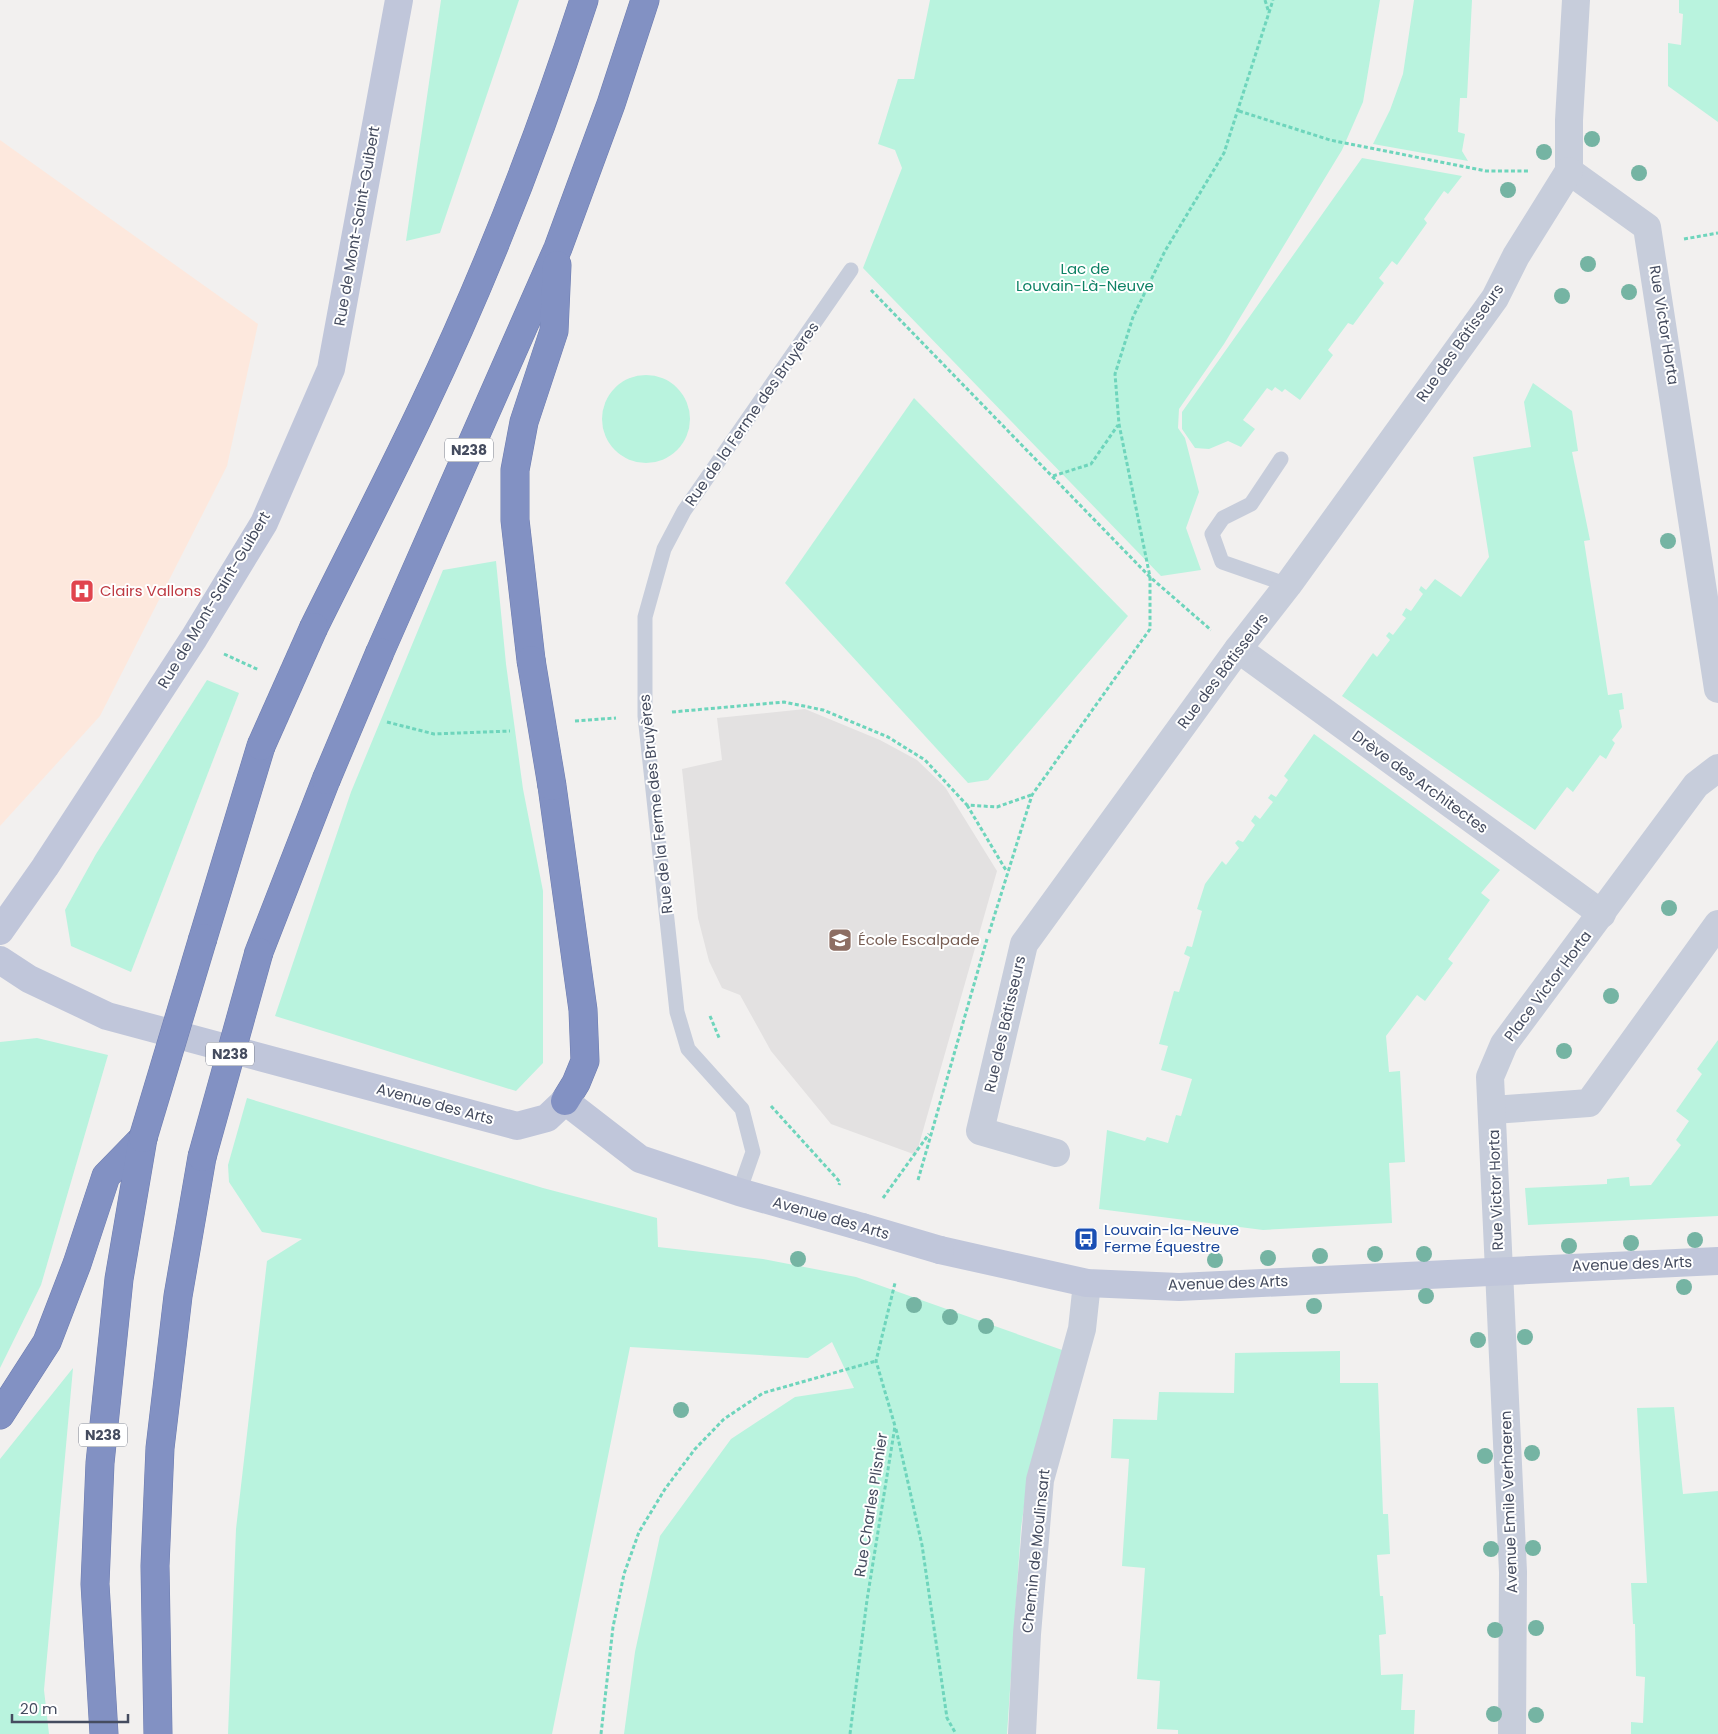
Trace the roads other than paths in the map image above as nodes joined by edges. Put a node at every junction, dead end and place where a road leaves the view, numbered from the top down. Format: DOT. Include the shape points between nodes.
graph roads {
  1 [pos="399,0"];
  2 [pos="584,0"];
  3 [pos="645,0"];
  4 [pos="1576,0"];
  5 [pos="1569,171"];
  6 [pos="558,248"];
  7 [pos="851,270"];
  8 [pos="1281,459"];
  9 [pos="1288,586"];
  10 [pos="1238,649"];
  11 [pos="1718,689"];
  12 [pos="1718,768"];
  13 [pos="1602,914"];
  14 [pos="1718,924"];
  15 [pos="0,931"];
  16 [pos="0,960"];
  17 [pos="565,1101"];
  18 [pos="1493,1110"];
  19 [pos="144,1138"];
  20 [pos="1056,1153"];
  21 [pos="739,1192"];
  22 [pos="1718,1261"];
  23 [pos="1498,1271"];
  24 [pos="1087,1284"];
  25 [pos="0,1416"];
  26 [pos="104,1734"];
  27 [pos="158,1734"];
  28 [pos="1022,1734"];
  29 [pos="1512,1734"];
  1 -- 15 [label="street, Rue de Mont-Saint-Guibert" via="331,369 264,523 194,638"];
  2 -- 19 [label="highway, N238, bridge" via="554,93 499,234 424,407 314,627 262,746"];
  3 -- 6 [label="highway, N238"];
  4 -- 5 [label="street"];
  5 -- 9 [label="street, Rue des Bâtisseurs" via="1494,298"];
  5 -- 11 [label="street, Rue Victor Horta" via="1647,227"];
  6 -- 17 [label="highway, bridge" via="554,331 524,422 515,470 515,520 531,660 552,786 583,1018 584,1061"];
  6 -- 27 [label="highway, N238, bridge" via="326,780 259,952 202,1157 178,1296 160,1448 155,1566"];
  7 -- 21 [label="lane, Rue de la Ferme des Bruyères" via="684,511 664,549 645,617 645,716 677,1012 688,1049 742,1110 753,1152"];
  8 -- 9 [label="lane" via="1251,504 1223,518 1212,534 1222,562"];
  9 -- 10 [label="street, Rue des Bâtisseurs"];
  10 -- 13 [label="street, Drève des Architectes"];
  10 -- 20 [label="street, Rue des Bâtisseurs" via="1024,944 980,1131"];
  12 -- 13 [label="street, Place Victor Horta" via="1696,785"];
  13 -- 18 [label="street, Place Victor Horta" via="1504,1044 1490,1077"];
  14 -- 18 [label="street" via="1589,1103"];
  16 -- 17 [label="street, Avenue des Arts" via="29,979 107,1016 518,1126 547,1118"];
  17 -- 21 [label="street, Avenue des Arts" via="640,1159"];
  18 -- 23 [label="street, Rue Victor Horta"];
  19 -- 25 [label="highway" via="106,1176 47,1342"];
  19 -- 26 [label="highway, N238" via="119,1280 100,1463 95,1584"];
  21 -- 24 [label="street, Avenue des Arts, bridge" via="940,1250"];
  22 -- 23 [label="street, Avenue des Arts"];
  23 -- 24 [label="street, Avenue des Arts" via="1179,1286"];
  23 -- 29 [label="street, Avenue Emile Verhaeren" via="1513,1572"];
  24 -- 28 [label="street, Chemin de Moulinsart" via="1082,1329 1040,1480"];
}
